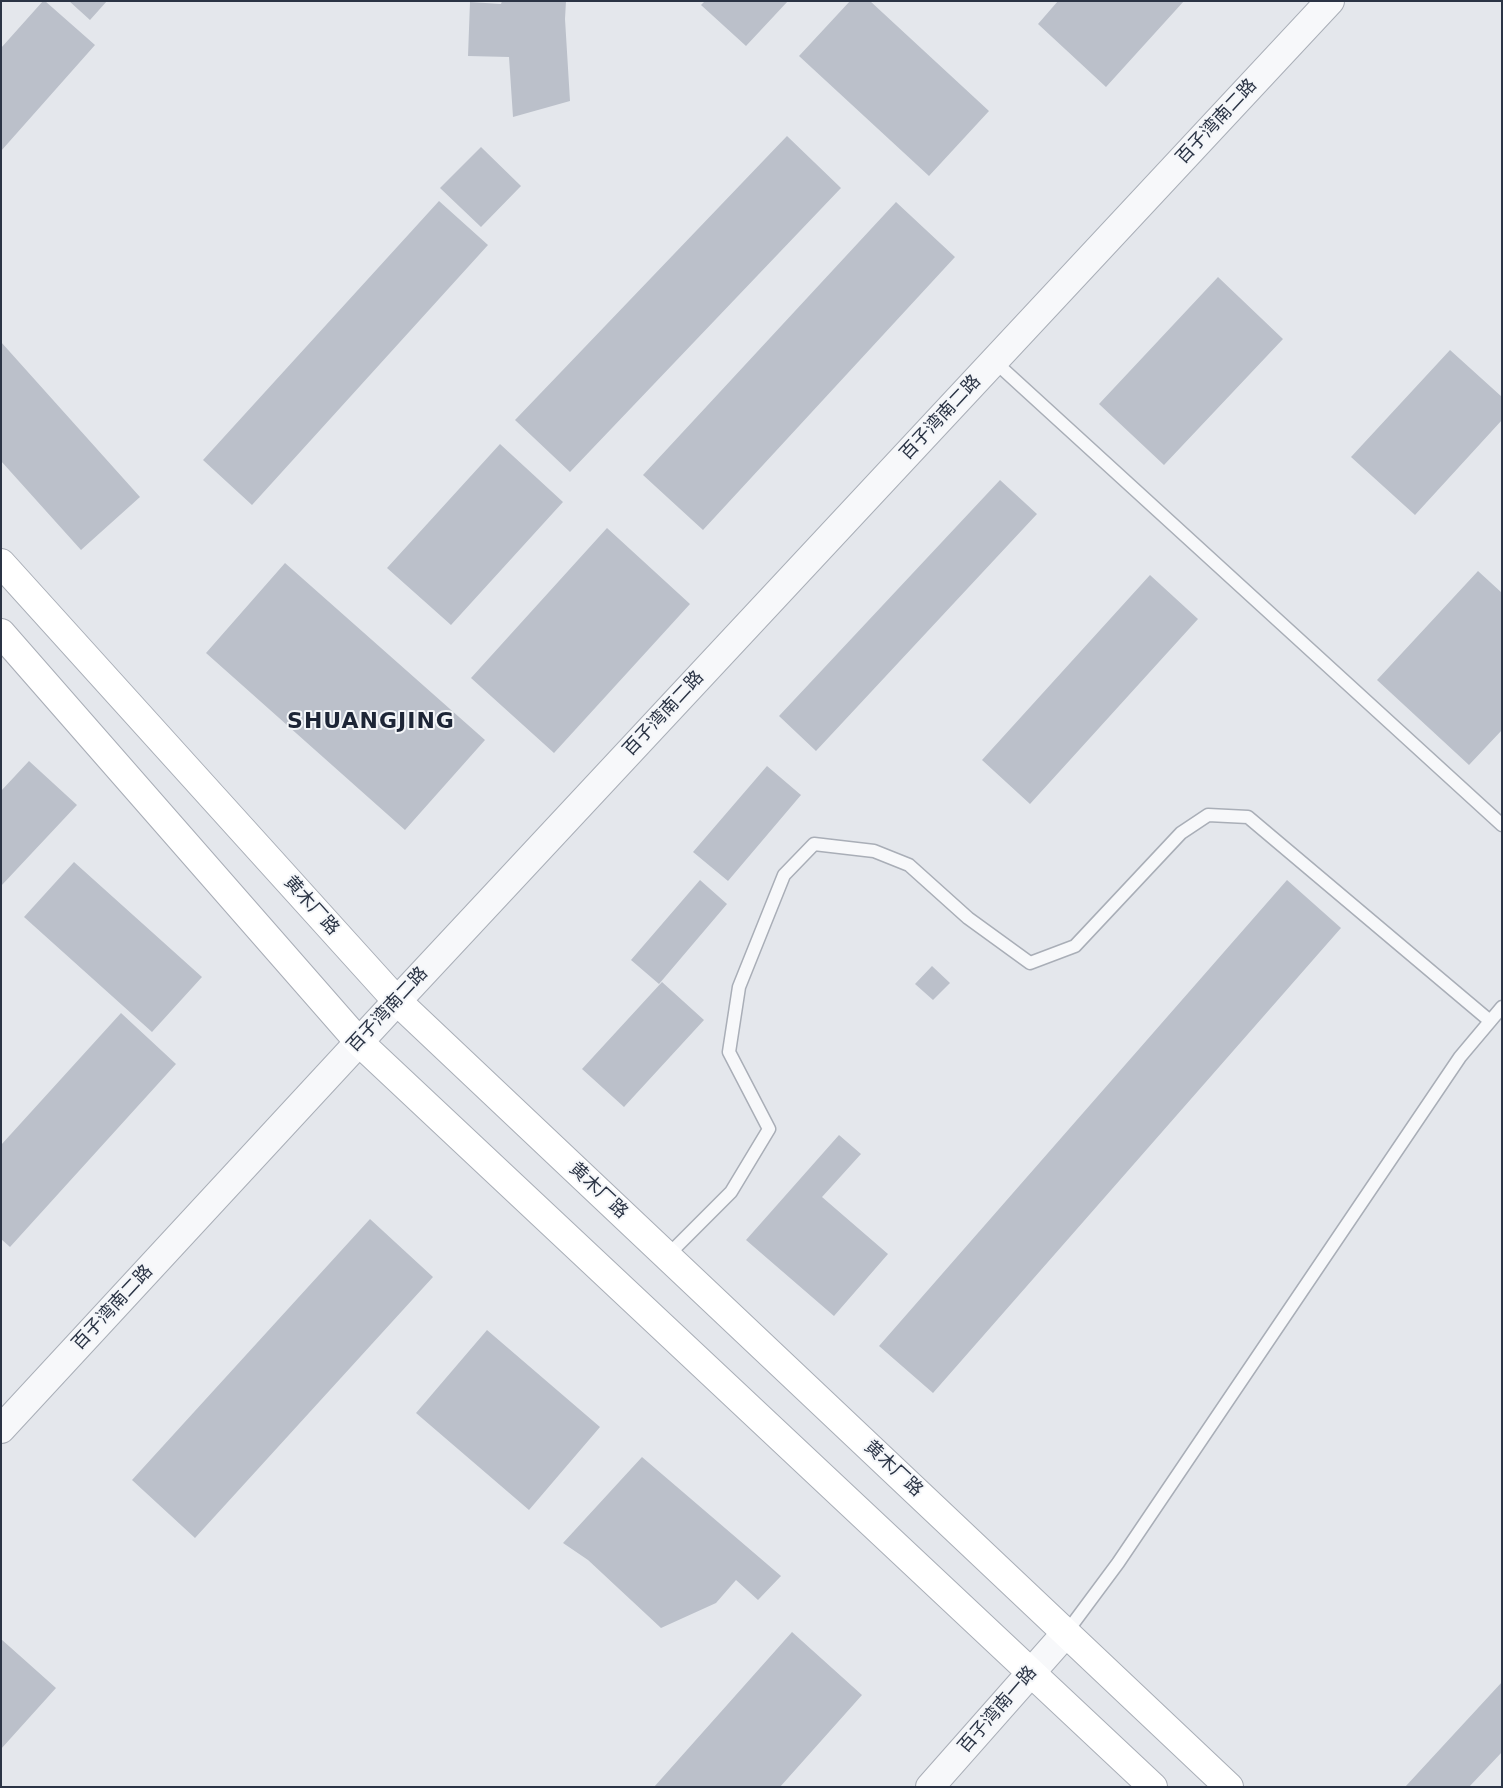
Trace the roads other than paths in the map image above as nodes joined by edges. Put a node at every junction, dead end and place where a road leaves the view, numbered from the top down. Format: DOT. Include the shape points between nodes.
graph roads {
  1 [pos="1330,1"];
  2 [pos="994,361"];
  3 [pos="1,562"];
  4 [pos="1,633"];
  5 [pos="1502,825"];
  6 [pos="397,1001"];
  7 [pos="1502,1007"];
  8 [pos="1490,1021"];
  9 [pos="359,1042"];
  10 [pos="667,1256"];
  11 [pos="1,1429"];
  12 [pos="1066,1633"];
  13 [pos="1031,1672"];
  14 [pos="930,1787"];
  15 [pos="1153,1787"];
  16 [pos="1229,1787"];
  1 -- 2 [label="street, 百子湾南二路"];
  2 -- 5 [label="lane"];
  2 -- 6 [label="street, 百子湾南二路"];
  3 -- 6 [label="main road, 黄木厂路"];
  4 -- 9 [label="main road"];
  6 -- 9 [label="street, 百子湾南二路"];
  6 -- 10 [label="main road, 黄木厂路"];
  7 -- 8 [label="lane"];
  8 -- 10 [label="lane" via="1248,817 1208,815 1188,828 1075,946 1030,963 968,918 909,865 874,851 814,844 784,875 739,987 730,1043 729,1052 770,1130 731,1192"];
  8 -- 12 [label="lane" via="1460,1057 1118,1563"];
  9 -- 11 [label="street, 百子湾南二路"];
  9 -- 13 [label="main road"];
  10 -- 12 [label="main road, 黄木厂路"];
  12 -- 13 [label="street, 百子湾南一路"];
  12 -- 16 [label="main road, 黄木厂路"];
  13 -- 14 [label="street, 百子湾南一路"];
  13 -- 15 [label="main road"];
}
